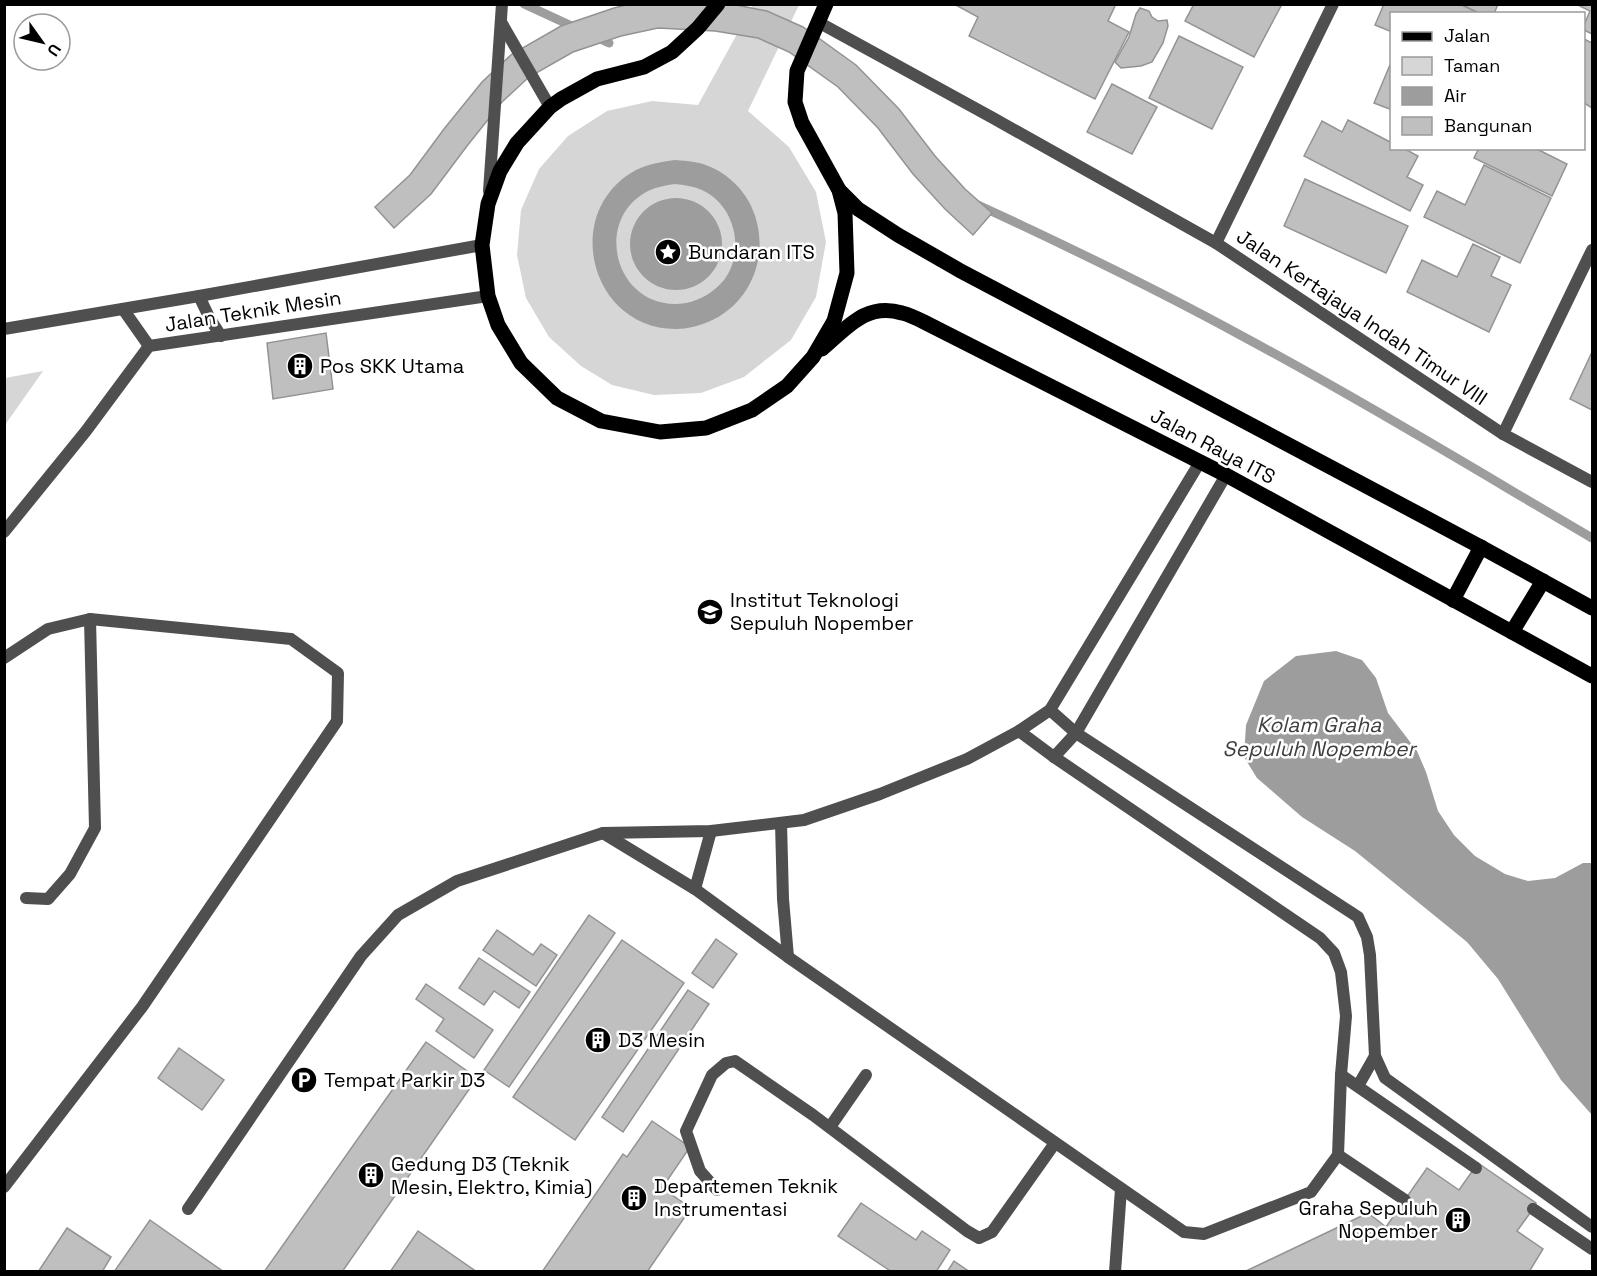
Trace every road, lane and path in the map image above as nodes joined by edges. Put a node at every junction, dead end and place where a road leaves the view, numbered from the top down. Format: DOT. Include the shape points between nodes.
graph roads {
  1 [pos="718,4"];
  2 [pos="826,4"];
  3 [pos="1333,4"];
  4 [pos="501,14"];
  5 [pos="818,22"];
  6 [pos="550,107"];
  7 [pos="839,190"];
  8 [pos="488,204"];
  9 [pos="1216,243"];
  10 [pos="482,245"];
  11 [pos="1593,250"];
  12 [pos="199,296"];
  13 [pos="488,296"];
  14 [pos="123,309"];
  15 [pos="4,329"];
  16 [pos="221,336"];
  17 [pos="149,346"];
  18 [pos="813,357"];
  19 [pos="1503,434"];
  20 [pos="1200,462"];
  21 [pos="1226,475"];
  22 [pos="1593,482"];
  23 [pos="4,532"];
  24 [pos="1481,547"];
  25 [pos="1543,581"];
  26 [pos="1453,600"];
  27 [pos="1593,608"];
  28 [pos="90,619"];
  29 [pos="1512,632"];
  30 [pos="4,658"];
  31 [pos="1593,676"];
  32 [pos="1050,710"];
  33 [pos="1019,731"];
  34 [pos="1076,733"];
  35 [pos="1054,757"];
  36 [pos="781,823"];
  37 [pos="711,831"];
  38 [pos="603,833"];
  39 [pos="695,889"];
  40 [pos="26,898"];
  41 [pos="788,957"];
  42 [pos="1375,1056"];
  43 [pos="866,1075"];
  44 [pos="1341,1075"];
  45 [pos="1358,1086"];
  46 [pos="830,1127"];
  47 [pos="1056,1143"];
  48 [pos="1338,1155"];
  49 [pos="1476,1168"];
  50 [pos="4,1187"];
  51 [pos="1121,1189"];
  52 [pos="717,1190"];
  53 [pos="1548,1195"];
  54 [pos="1405,1200"];
  55 [pos="188,1209"];
  56 [pos="1593,1227"];
  57 [pos="1593,1249"];
  58 [pos="1114,1272"];
  1 -- 6 [label="main road" via="672,52 644,67 597,79"];
  2 -- 5 [label="main road"];
  3 -- 9 [label="street, Jalan Kertajaya Indah Timur VIII"];
  4 -- 6 [label="street"];
  4 -- 8 [label="street"];
  5 -- 7 [label="main road" via="797,71 795,102 802,123"];
  5 -- 9 [label="street"];
  6 -- 8 [label="main road" via="517,143 500,171"];
  7 -- 18 [label="main road" via="845,213 847,273 834,321"];
  7 -- 24 [label="main road, Jalan Raya ITS" via="858,209 959,270"];
  8 -- 10 [label="main road"];
  9 -- 19 [label="street, Jalan Kertajaya Indah Timur VIII"];
  10 -- 12 [label="street, Jalan Teknik Mesin"];
  10 -- 13 [label="main road"];
  11 -- 19 [label="street"];
  12 -- 14 [label="street, Jalan Teknik Mesin"];
  12 -- 16 [label="street"];
  13 -- 16 [label="street, Jalan Teknik Mesin"];
  13 -- 18 [label="main road" via="498,325 521,363 557,398 601,421 660,432 706,428 752,410 787,386"];
  14 -- 15 [label="street, Jalan Teknik Mesin"];
  14 -- 17 [label="street"];
  16 -- 17 [label="street, Jalan Teknik Mesin"];
  17 -- 23 [label="street, Jalan Teknik Mesin"];
  18 -- 20 [label="main road, Jalan Raya ITS" via="862,316 881,310 902,312"];
  19 -- 22 [label="street, Jalan Kertajaya Indah Timur VIII"];
  20 -- 21 [label="main road, Jalan Raya ITS"];
  20 -- 32 [label="street"];
  21 -- 26 [label="main road, Jalan Raya ITS"];
  21 -- 34 [label="street"];
  24 -- 25 [label="main road, Jalan Raya ITS"];
  24 -- 26 [label="main road"];
  25 -- 27 [label="main road, Jalan Raya ITS"];
  25 -- 29 [label="main road"];
  26 -- 29 [label="main road, Jalan Raya ITS"];
  28 -- 30 [label="street" via="48,629"];
  28 -- 40 [label="street" via="95,828 70,874 48,899"];
  28 -- 50 [label="street" via="291,639 338,673 337,721 142,1007"];
  29 -- 31 [label="main road, Jalan Raya ITS"];
  32 -- 33 [label="street"];
  32 -- 34 [label="street"];
  33 -- 35 [label="street"];
  33 -- 36 [label="street" via="967,759 880,794 804,820"];
  34 -- 35 [label="street"];
  34 -- 42 [label="street" via="1358,917 1370,955"];
  35 -- 44 [label="street" via="1320,938 1334,953 1341,972 1346,1016"];
  36 -- 37 [label="street"];
  36 -- 41 [label="street"];
  37 -- 38 [label="street"];
  37 -- 39 [label="street"];
  38 -- 39 [label="street"];
  38 -- 55 [label="street" via="457,881 398,915 361,956"];
  39 -- 41 [label="street"];
  41 -- 47 [label="street"];
  42 -- 45 [label="street"];
  42 -- 53 [label="street" via="1385,1078"];
  43 -- 46 [label="street"];
  44 -- 45 [label="street"];
  44 -- 48 [label="street"];
  45 -- 49 [label="street"];
  46 -- 47 [label="street" via="979,1238 992,1232"];
  46 -- 52 [label="street" via="735,1061 726,1063 712,1075 686,1131 700,1171"];
  47 -- 51 [label="street"];
  48 -- 51 [label="street" via="1311,1192 1204,1234 1184,1232"];
  48 -- 54 [label="street"];
  51 -- 58 [label="street"];
  53 -- 56 [label="street"];
  53 -- 57 [label="street" via="1534,1210"];
}
